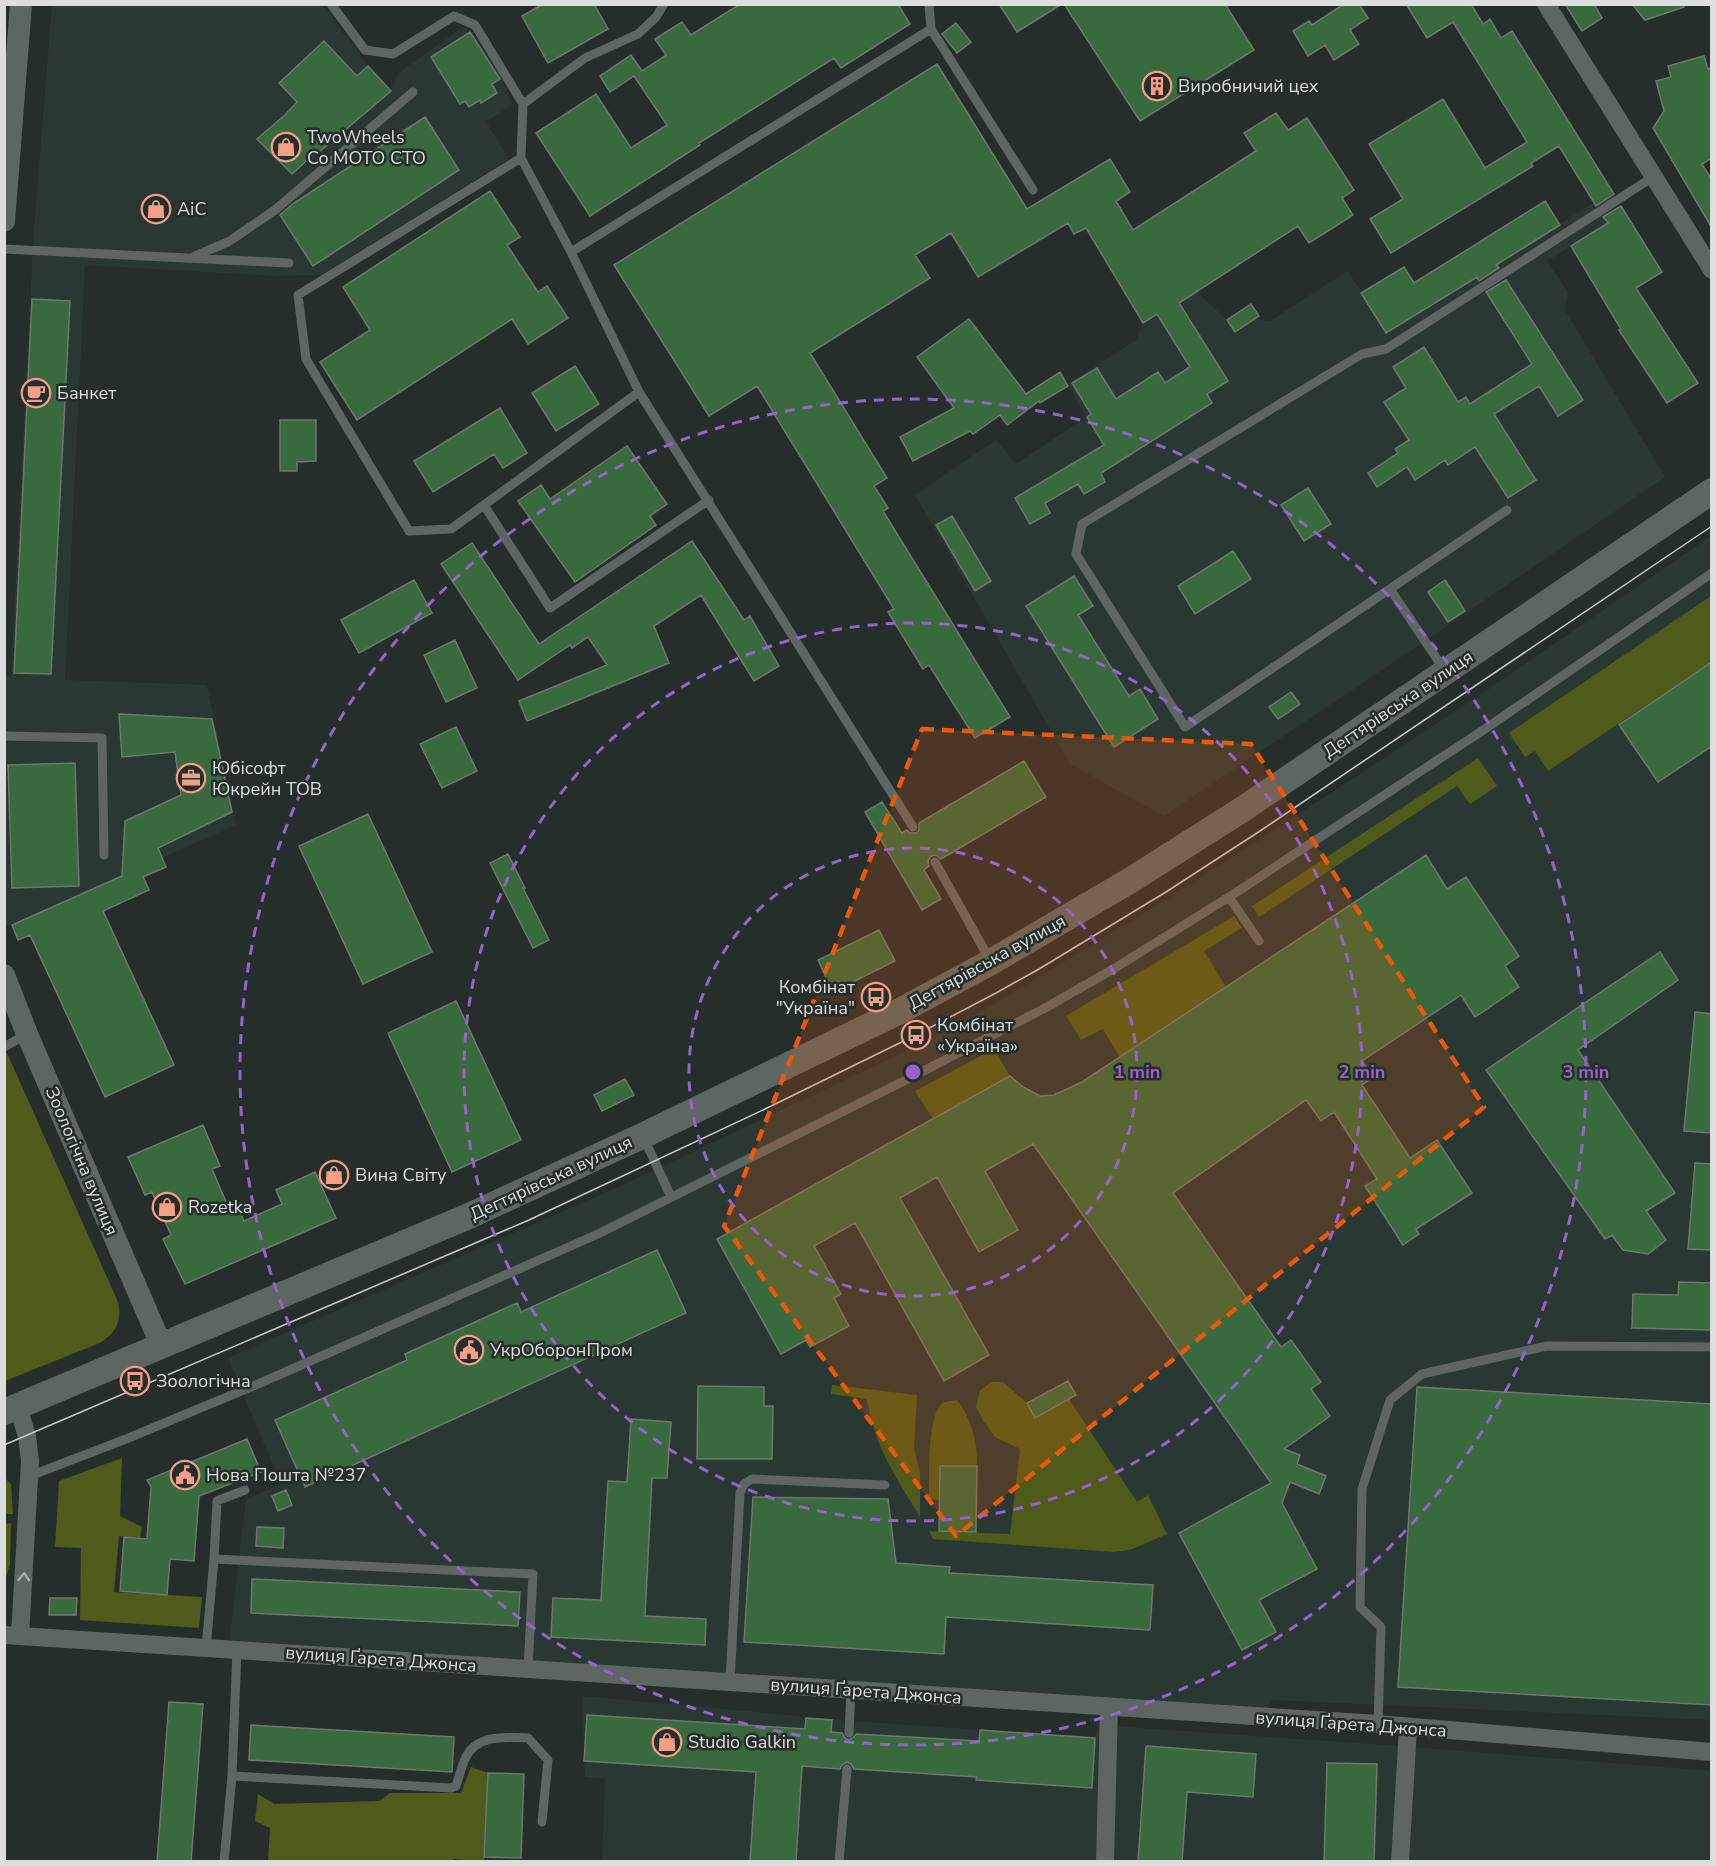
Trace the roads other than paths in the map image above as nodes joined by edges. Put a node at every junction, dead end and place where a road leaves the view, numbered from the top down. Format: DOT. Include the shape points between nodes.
graph roads {
  1 [pos="21,4"];
  2 [pos="331,4"];
  3 [pos="664,4"];
  4 [pos="929,4"];
  5 [pos="1545,4"];
  6 [pos="931,29"];
  7 [pos="413,92"];
  8 [pos="523,104"];
  9 [pos="521,158"];
  10 [pos="1653,177"];
  11 [pos="1033,190"];
  12 [pos="4,220"];
  13 [pos="4,249"];
  14 [pos="571,252"];
  15 [pos="188,258"];
  16 [pos="289,263"];
  17 [pos="1712,270"];
  18 [pos="639,392"];
  19 [pos="1712,491"];
  20 [pos="709,500"];
  21 [pos="484,505"];
  22 [pos="1507,510"];
  23 [pos="1712,573"];
  24 [pos="1390,589"];
  25 [pos="1446,673"];
  26 [pos="4,736"];
  27 [pos="914,826"];
  28 [pos="104,855"];
  29 [pos="935,862"];
  30 [pos="1229,897"];
  31 [pos="1259,941"];
  32 [pos="991,962"];
  33 [pos="4,975"];
  34 [pos="27,1034"];
  35 [pos="4,1047"];
  36 [pos="642,1136"];
  37 [pos="671,1197"];
  38 [pos="162,1347"];
  39 [pos="1712,1347"];
  40 [pos="11,1410"];
  41 [pos="30,1476"];
  42 [pos="885,1485"];
  43 [pos="245,1490"];
  44 [pos="214,1559"];
  45 [pos="12,1635"];
  46 [pos="206,1648"];
  47 [pos="237,1650"];
  48 [pos="528,1669"];
  49 [pos="730,1682"];
  50 [pos="850,1690"];
  51 [pos="1109,1707"];
  52 [pos="1377,1724"];
  53 [pos="1408,1728"];
  54 [pos="849,1733"];
  55 [pos="1712,1752"];
  56 [pos="847,1769"];
  57 [pos="232,1776"];
  58 [pos="542,1822"];
  59 [pos="224,1862"];
  60 [pos="839,1862"];
  61 [pos="1105,1862"];
  62 [pos="1400,1862"];
  1 -- 12 [label="street"];
  2 -- 8 [label="lane" via="365,50 393,54 454,16 475,26"];
  3 -- 8 [label="lane" via="638,34 585,58"];
  4 -- 6 [label="lane"];
  5 -- 10 [label="street"];
  6 -- 11 [label="lane"];
  6 -- 14 [label="lane"];
  7 -- 15 [label="lane" via="252,227 228,242"];
  8 -- 9 [label="lane"];
  9 -- 14 [label="lane"];
  9 -- 21 [label="lane" via="298,295 306,359 409,531 451,529"];
  10 -- 17 [label="street"];
  10 -- 24 [label="lane" via="1386,349 1362,354 1082,524 1076,554 1185,727"];
  13 -- 15 [label="lane"];
  14 -- 18 [label="lane"];
  15 -- 16 [label="lane"];
  18 -- 20 [label="lane"];
  18 -- 21 [label="lane"];
  19 -- 25 [label="main road, Дегтярівська вулиця"];
  20 -- 21 [label="lane" via="550,608"];
  20 -- 27 [label="lane"];
  22 -- 24 [label="lane"];
  23 -- 30 [label="lane" via="1476,735"];
  24 -- 25 [label="lane"];
  25 -- 32 [label="main road, Дегтярівська вулиця" via="1243,809"];
  26 -- 28 [label="lane" via="102,738"];
  29 -- 32 [label="lane"];
  30 -- 31 [label="lane"];
  30 -- 37 [label="lane" via="1047,1007"];
  32 -- 36 [label="main road, Дегтярівська вулиця" via="898,1012"];
  33 -- 34 [label="street, Зоологічна вулиця"];
  34 -- 35 [label="lane"];
  34 -- 38 [label="street, Зоологічна вулиця"];
  36 -- 37 [label="lane"];
  36 -- 38 [label="main road, Дегтярівська вулиця" via="469,1216"];
  37 -- 41 [label="lane" via="598,1234 265,1381"];
  38 -- 40 [label="main road, Дегтярівська вулиця"];
  39 -- 52 [label="lane" via="1547,1346 1422,1374 1390,1400 1362,1489 1360,1607 1381,1627"];
  40 -- 41 [label="street, вулиця Ґарета Джонса" via="27,1436"];
  45 -- 41 [label="street, вулиця Ґарета Джонса, one-way"];
  42 -- 49 [label="lane" via="752,1479 744,1484 740,1493"];
  43 -- 44 [label="lane" via="217,1501"];
  44 -- 46 [label="lane"];
  44 -- 48 [label="lane" via="533,1574"];
  45 -- 46 [label="street, вулиця Ґарета Джонса"];
  46 -- 47 [label="street, вулиця Ґарета Джонса"];
  47 -- 48 [label="street, вулиця Ґарета Джонса"];
  47 -- 57 [label="lane"];
  48 -- 49 [label="street, вулиця Ґарета Джонса"];
  49 -- 50 [label="street, вулиця Ґарета Джонса"];
  50 -- 51 [label="street, вулиця Ґарета Джонса"];
  50 -- 54 [label="lane"];
  51 -- 52 [label="street, вулиця Ґарета Джонса"];
  51 -- 61 [label="street"];
  52 -- 53 [label="street, вулиця Ґарета Джонса"];
  53 -- 55 [label="street, вулиця Ґарета Джонса"];
  53 -- 62 [label="street"];
  56 -- 60 [label="lane"];
  57 -- 58 [label="lane" via="451,1788 456,1786 465,1757 477,1743 500,1737 528,1738 548,1760"];
  57 -- 59 [label="lane"];
}
